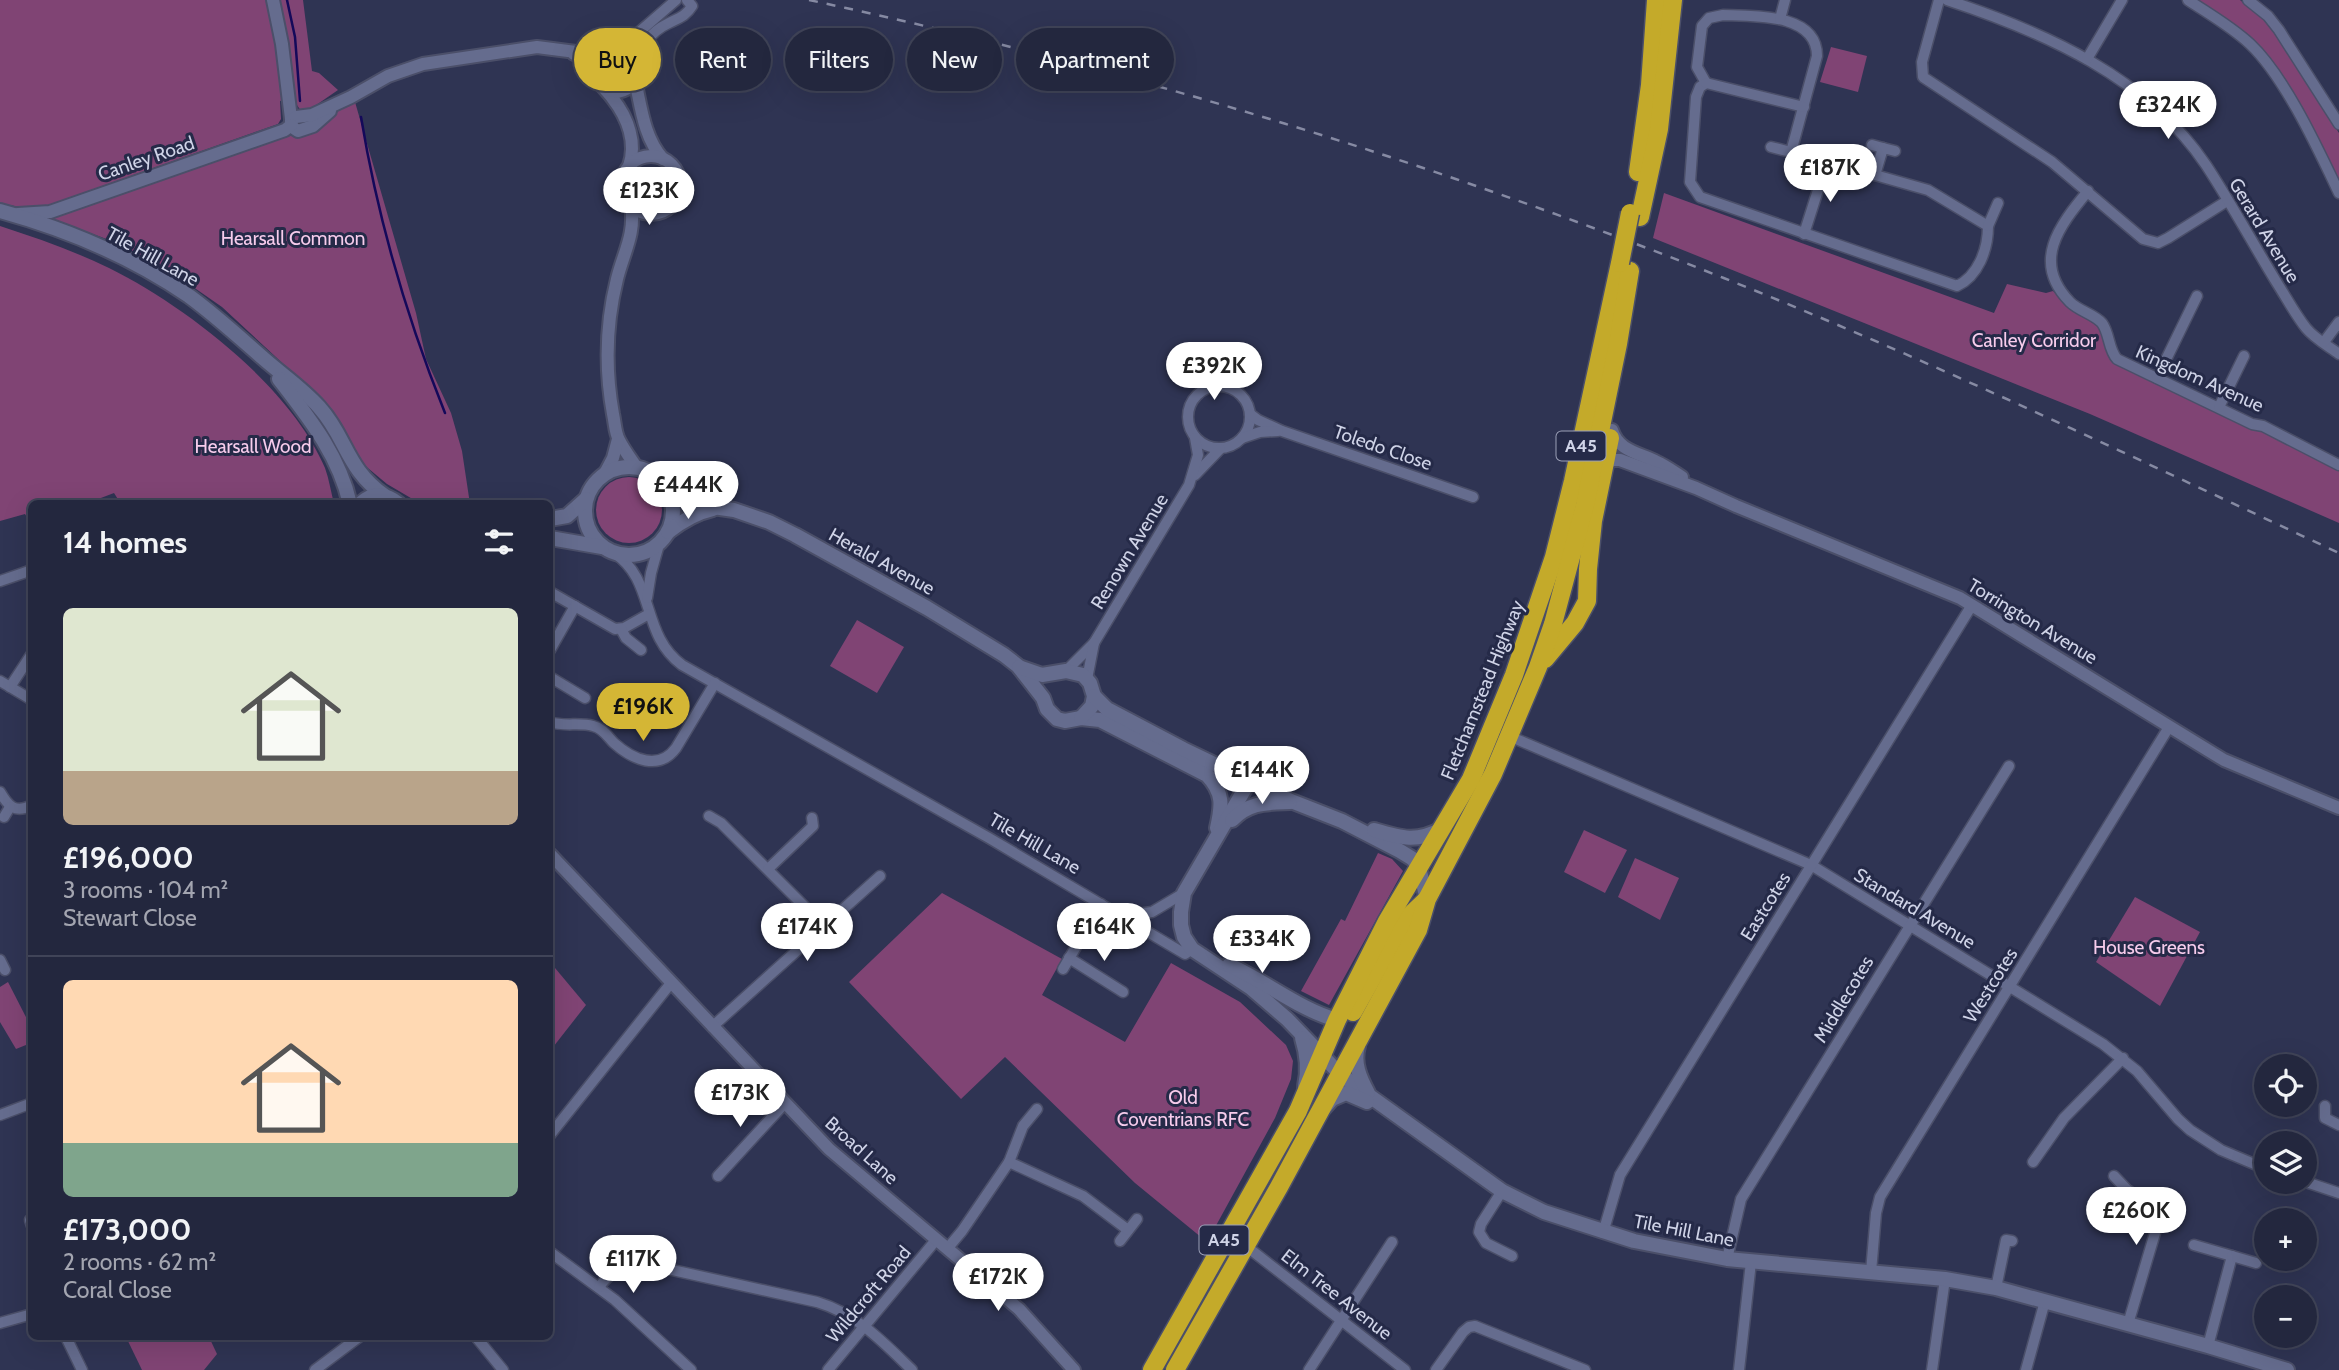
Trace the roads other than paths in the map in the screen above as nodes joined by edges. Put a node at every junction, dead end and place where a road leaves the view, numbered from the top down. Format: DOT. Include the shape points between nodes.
graph roads {
  1 [pos="273,0"];
  2 [pos="676,0"];
  3 [pos="687,0"];
  4 [pos="1656,0"];
  5 [pos="1673,0"];
  6 [pos="1785,0"];
  7 [pos="1939,0"];
  8 [pos="1947,0"];
  9 [pos="2122,0"];
  10 [pos="2188,0"];
  11 [pos="2248,0"];
  12 [pos="1780,19"];
  13 [pos="643,28"];
  14 [pos="659,28"];
  15 [pos="565,49"];
  16 [pos="574,50"];
  17 [pos="574,53"];
  18 [pos="2087,59"];
  19 [pos="1706,83"];
  20 [pos="608,91"];
  21 [pos="639,91"];
  22 [pos="1804,107"];
  23 [pos="297,122"];
  24 [pos="2339,124"];
  25 [pos="1771,147"];
  26 [pos="1895,151"];
  27 [pos="1791,152"];
  28 [pos="664,159"];
  29 [pos="1826,165"];
  30 [pos="629,166"];
  31 [pos="1875,175"];
  32 [pos="2088,191"];
  33 [pos="2339,193"];
  34 [pos="2227,201"];
  35 [pos="1998,203"];
  36 [pos="631,206"];
  37 [pos="5,213"];
  38 [pos="650,214"];
  39 [pos="1635,215"];
  40 [pos="1988,226"];
  41 [pos="1804,234"];
  42 [pos="627,246"];
  43 [pos="1626,264"];
  44 [pos="2197,296"];
  45 [pos="2339,322"];
  46 [pos="2324,342"];
  47 [pos="1618,344"];
  48 [pos="2339,354"];
  49 [pos="261,356"];
  50 [pos="2244,356"];
  51 [pos="2157,378"];
  52 [pos="2219,407"];
  53 [pos="1250,414"];
  54 [pos="1612,430"];
  55 [pos="1282,431"];
  56 [pos="1195,438"];
  57 [pos="1242,438"];
  58 [pos="618,439"];
  59 [pos="1220,449"];
  60 [pos="1616,457"];
  61 [pos="2339,465"];
  62 [pos="637,468"];
  63 [pos="604,475"];
  64 [pos="1193,477"];
  65 [pos="670,495"];
  66 [pos="587,497"];
  67 [pos="1473,497"];
  68 [pos="349,500"];
  69 [pos="366,500"];
  70 [pos="386,500"];
  71 [pos="394,500"];
  72 [pos="719,508"];
  73 [pos="553,518"];
  74 [pos="664,537"];
  75 [pos="553,539"];
  76 [pos="608,550"];
  77 [pos="28,571"];
  78 [pos="0,581"];
  79 [pos="553,594"];
  80 [pos="1972,604"];
  81 [pos="575,606"];
  82 [pos="649,610"];
  83 [pos="621,629"];
  84 [pos="1094,643"];
  85 [pos="553,645"];
  86 [pos="641,650"];
  87 [pos="28,660"];
  88 [pos="1018,666"];
  89 [pos="1538,667"];
  90 [pos="1061,672"];
  91 [pos="553,679"];
  92 [pos="1087,679"];
  93 [pos="0,681"];
  94 [pos="715,682"];
  95 [pos="10,687"];
  96 [pos="1094,696"];
  97 [pos="28,698"];
  98 [pos="585,698"];
  99 [pos="1043,698"];
  100 [pos="1081,718"];
  101 [pos="553,723"];
  102 [pos="2169,727"];
  103 [pos="1509,736"];
  104 [pos="2009,766"];
  105 [pos="1250,780"];
  106 [pos="0,792"];
  107 [pos="1291,802"];
  108 [pos="28,806"];
  109 [pos="10,807"];
  110 [pos="2339,808"];
  111 [pos="4,817"];
  112 [pos="712,821"];
  113 [pos="1342,821"];
  114 [pos="815,824"];
  115 [pos="1444,828"];
  116 [pos="1215,839"];
  117 [pos="553,857"];
  118 [pos="1811,865"];
  119 [pos="1419,868"];
  120 [pos="768,869"];
  121 [pos="880,876"];
  122 [pos="1184,893"];
  123 [pos="860,895"];
  124 [pos="1427,899"];
  125 [pos="868,904"];
  126 [pos="1101,904"];
  127 [pos="1124,916"];
  128 [pos="1909,924"];
  129 [pos="825,927"];
  130 [pos="1189,952"];
  131 [pos="1069,958"];
  132 [pos="1063,969"];
  133 [pos="671,983"];
  134 [pos="2010,986"];
  135 [pos="1123,992"];
  136 [pos="1368,1019"];
  137 [pos="1337,1020"];
  138 [pos="712,1027"];
  139 [pos="1301,1035"];
  140 [pos="1322,1056"];
  141 [pos="2123,1058"];
  142 [pos="1339,1073"];
  143 [pos="1371,1097"];
  144 [pos="785,1103"];
  145 [pos="28,1105"];
  146 [pos="2325,1106"];
  147 [pos="1037,1108"];
  148 [pos="1298,1111"];
  149 [pos="1396,1114"];
  150 [pos="0,1115"];
  151 [pos="1316,1116"];
  152 [pos="2339,1125"];
  153 [pos="553,1131"];
  154 [pos="1009,1162"];
  155 [pos="2033,1162"];
  156 [pos="2254,1164"];
  157 [pos="2114,1176"];
  158 [pos="717,1178"];
  159 [pos="2317,1186"];
  160 [pos="1502,1191"];
  161 [pos="2129,1191"];
  162 [pos="2339,1193"];
  163 [pos="2117,1201"];
  164 [pos="1136,1219"];
  165 [pos="1128,1230"];
  166 [pos="1603,1233"];
  167 [pos="936,1240"];
  168 [pos="1120,1241"];
  169 [pos="2011,1241"];
  170 [pos="1392,1242"];
  171 [pos="2194,1245"];
  172 [pos="1246,1246"];
  173 [pos="947,1249"];
  174 [pos="553,1254"];
  175 [pos="1512,1256"];
  176 [pos="2232,1256"];
  177 [pos="1727,1259"];
  178 [pos="1751,1262"];
  179 [pos="2254,1262"];
  180 [pos="1871,1272"];
  181 [pos="1945,1279"];
  182 [pos="599,1287"];
  183 [pos="1996,1288"];
  184 [pos="2045,1301"];
  185 [pos="28,1315"];
  186 [pos="1342,1321"];
  187 [pos="0,1323"];
  188 [pos="2128,1324"];
  189 [pos="865,1325"];
  190 [pos="67,1340"];
  191 [pos="355,1340"];
  192 [pos="478,1340"];
  193 [pos="2207,1346"];
  194 [pos="82,1370"];
  195 [pos="314,1370"];
  196 [pos="503,1370"];
  197 [pos="691,1370"];
  198 [pos="828,1370"];
  199 [pos="912,1370"];
  200 [pos="1074,1370"];
  201 [pos="1152,1370"];
  202 [pos="1175,1370"];
  203 [pos="1309,1370"];
  204 [pos="1405,1370"];
  205 [pos="1436,1370"];
  206 [pos="1585,1370"];
  207 [pos="1739,1370"];
  208 [pos="1931,1370"];
  209 [pos="2026,1370"];
  210 [pos="2287,1370"];
  1 -- 23 [label="street" via="287,96"];
  2 -- 13 [label="street"];
  3 -- 14 [label="street" via="692,6 689,10"];
  4 -- 39 [label="highway, Fletchamstead Highway / A45"];
  5 -- 39 [label="highway, Fletchamstead Highway / A45" via="1659,129"];
  6 -- 12 [label="street"];
  7 -- 32 [label="street" via="1922,62 1923,77"];
  8 -- 18 [label="street, Gerard Avenue" via="2029,30"];
  9 -- 18 [label="street"];
  10 -- 33 [label="street" via="2245,39 2265,60"];
  11 -- 24 [label="street" via="2279,30"];
  12 -- 19 [label="street" via="1709,18 1702,26 1696,67"];
  12 -- 22 [label="street" via="1807,32 1817,43"];
  15 -- 16 [label="street, Canley Road"];
  15 -- 17 [label="street"];
  15 -- 23 [label="street, Canley Road" via="526,48 423,64 387,76"];
  18 -- 34 [label="street, Gerard Avenue" via="2143,97 2186,138"];
  19 -- 22 [label="street"];
  19 -- 41 [label="street" via="1696,97 1690,182 1694,191"];
  20 -- 30 [label="street" via="629,130 633,149"];
  21 -- 28 [label="street" via="650,141"];
  22 -- 27 [label="street"];
  23 -- 37 [label="street, Canley Road" via="50,212"];
  25 -- 27 [label="street"];
  26 -- 31 [label="street" via="1877,147"];
  27 -- 29 [label="street"];
  28 -- 30 [label="street" via="648,157"];
  28 -- 38 [label="street" via="677,172 679,194 670,208"];
  29 -- 31 [label="street"];
  29 -- 41 [label="street"];
  30 -- 36 [label="street" via="622,186"];
  31 -- 40 [label="street" via="1928,190"];
  32 -- 34 [label="street" via="2137,234 2158,243"];
  32 -- 51 [label="street, Kingdom Avenue" via="2067,216 2052,246 2054,278 2070,302 2102,324 2117,359"];
  34 -- 46 [label="street, Gerard Avenue" via="2306,328"];
  35 -- 40 [label="street"];
  36 -- 38 [label="street"];
  36 -- 42 [label="street" via="633,224"];
  37 -- 49 [label="main road, Tile Hill Lane" via="76,237 141,267 191,298"];
  38 -- 42 [label="street"];
  39 -- 43 [label="highway, Fletchamstead Highway / A45, bridge"];
  40 -- 41 [label="street" via="1984,253 1970,279 1957,286"];
  42 -- 58 [label="street" via="613,294 608,336 609,386"];
  43 -- 47 [label="highway, Fletchamstead Highway / A45"];
  43 -- 115 [label="highway, Fletchamstead Highway / A45" via="1554,557 1532,626 1471,779"];
  44 -- 51 [label="street"];
  45 -- 46 [label="street"];
  46 -- 48 [label="street, Gerard Avenue"];
  47 -- 54 [label="highway"];
  47 -- 89 [label="highway, Fletchamstead Highway / A45" via="1575,543"];
  49 -- 68 [label="main road, Tile Hill Lane" via="328,446"];
  49 -- 71 [label="main road, Tile Hill Lane" via="321,408 356,469"];
  50 -- 52 [label="street"];
  51 -- 52 [label="street, Kingdom Avenue"];
  52 -- 61 [label="street, Kingdom Avenue"];
  53 -- 55 [label="street, Toledo Close"];
  53 -- 56 [label="street" via="1245,400 1232,389 1216,386 1202,390 1188,411 1189,429"];
  53 -- 57 [label="street"];
  54 -- 60 [label="highway"];
  54 -- 60 [label="street"];
  55 -- 57 [label="street, Toledo Close"];
  55 -- 67 [label="street, Toledo Close"];
  56 -- 59 [label="street"];
  56 -- 64 [label="street, Renown Avenue" via="1198,455"];
  57 -- 59 [label="street"];
  58 -- 62 [label="street"];
  58 -- 63 [label="street"];
  59 -- 64 [label="street, Renown Avenue"];
  60 -- 80 [label="street, Torrington Avenue"];
  60 -- 89 [label="highway" via="1593,521 1587,601 1575,624"];
  62 -- 63 [label="main road"];
  62 -- 65 [label="main road" via="654,476"];
  63 -- 66 [label="main road"];
  64 -- 84 [label="street, Renown Avenue"];
  65 -- 72 [label="main road, Herald Avenue"];
  65 -- 74 [label="main road" via="673,511"];
  66 -- 73 [label="main road" via="567,516"];
  66 -- 76 [label="main road" via="587,524 594,539"];
  69 -- 70 [label="main road"];
  72 -- 74 [label="main road" via="682,521"];
  72 -- 88 [label="main road, Herald Avenue" via="795,535 979,638"];
  74 -- 76 [label="main road" via="642,553 622,555"];
  74 -- 82 [label="street" via="650,576"];
  75 -- 76 [label="main road"];
  76 -- 82 [label="street, Tile Hill Lane" via="631,568"];
  77 -- 78 [label="street"];
  79 -- 81 [label="street"];
  80 -- 102 [label="street, Torrington Avenue"];
  80 -- 118 [label="street, Eastcotes"];
  81 -- 83 [label="street"];
  81 -- 85 [label="street"];
  82 -- 83 [label="street"];
  82 -- 94 [label="street, Tile Hill Lane" via="654,631 673,658"];
  83 -- 86 [label="street"];
  84 -- 90 [label="street, Renown Avenue"];
  84 -- 92 [label="street, Renown Avenue"];
  87 -- 95 [label="street"];
  88 -- 90 [label="main road, Herald Avenue" via="1034,673"];
  88 -- 99 [label="main road, Herald Avenue"];
  89 -- 103 [label="highway, Fletchamstead Highway / A45"];
  90 -- 92 [label="main road, Herald Avenue"];
  90 -- 99 [label="main road" via="1046,684"];
  91 -- 98 [label="street"];
  92 -- 96 [label="main road"];
  93 -- 95 [label="street"];
  94 -- 101 [label="street" via="677,748 659,761 638,758 595,726"];
  94 -- 126 [label="street, Tile Hill Lane"];
  95 -- 97 [label="street"];
  96 -- 100 [label="main road"];
  96 -- 105 [label="main road" via="1118,715"];
  99 -- 100 [label="main road, Herald Avenue" via="1057,719"];
  100 -- 116 [label="main road, Herald Avenue" via="1100,720 1207,775 1218,786 1223,804"];
  102 -- 110 [label="street, Torrington Avenue" via="2231,764"];
  102 -- 134 [label="street, Westcotes"];
  103 -- 118 [label="street, Standard Avenue"];
  103 -- 124 [label="highway, Fletchamstead Highway / A45"];
  104 -- 128 [label="street, Middlecotes"];
  105 -- 107 [label="main road"];
  105 -- 116 [label="main road"];
  106 -- 109 [label="street"];
  107 -- 113 [label="main road"];
  107 -- 116 [label="main road" via="1255,803 1241,810"];
  108 -- 109 [label="street"];
  109 -- 111 [label="street"];
  112 -- 120 [label="street"];
  113 -- 115 [label="main road" via="1402,838 1427,837"];
  113 -- 119 [label="main road" via="1400,850"];
  114 -- 120 [label="street"];
  115 -- 119 [label="highway, Fletchamstead Highway / A45"];
  116 -- 122 [label="main road"];
  117 -- 133 [label="street, Broad Lane"];
  118 -- 128 [label="street, Standard Avenue"];
  118 -- 166 [label="street, Eastcotes" via="1620,1177"];
  119 -- 124 [label="main road"];
  119 -- 137 [label="highway, Fletchamstead Highway / A45"];
  120 -- 129 [label="street"];
  121 -- 123 [label="street"];
  122 -- 127 [label="street" via="1152,912"];
  122 -- 130 [label="main road" via="1181,925"];
  123 -- 125 [label="street"];
  123 -- 129 [label="street"];
  124 -- 136 [label="highway, Fletchamstead Highway / A45" via="1418,930"];
  124 -- 137 [label="highway" via="1405,920 1350,1018"];
  126 -- 127 [label="street, Tile Hill Lane"];
  126 -- 131 [label="street"];
  127 -- 130 [label="street, Tile Hill Lane"];
  128 -- 134 [label="street, Standard Avenue"];
  128 -- 177 [label="street, Middlecotes" via="1741,1199"];
  129 -- 138 [label="street"];
  130 -- 137 [label="main road" via="1256,977"];
  130 -- 139 [label="main road, Tile Hill Lane" via="1251,988"];
  131 -- 132 [label="street"];
  131 -- 135 [label="street" via="1113,981"];
  133 -- 138 [label="street, Broad Lane"];
  133 -- 153 [label="street"];
  134 -- 141 [label="street, Standard Avenue"];
  134 -- 180 [label="street, Westcotes" via="1880,1197"];
  136 -- 142 [label="highway, Fletchamstead Highway / A45"];
  136 -- 143 [label="main road" via="1356,1062"];
  137 -- 140 [label="highway, Fletchamstead Highway / A45"];
  138 -- 144 [label="street, Broad Lane"];
  139 -- 140 [label="main road, Tile Hill Lane"];
  139 -- 148 [label="main road" via="1308,1075"];
  140 -- 142 [label="main road, Tile Hill Lane"];
  140 -- 148 [label="highway, Fletchamstead Highway / A45"];
  141 -- 155 [label="street" via="2064,1118"];
  141 -- 156 [label="street, Standard Avenue" via="2190,1130"];
  142 -- 143 [label="main road, Tile Hill Lane"];
  142 -- 151 [label="highway, Fletchamstead Highway / A45"];
  143 -- 149 [label="main road, Tile Hill Lane"];
  144 -- 158 [label="street"];
  144 -- 167 [label="street, Broad Lane" via="860,1177"];
  145 -- 150 [label="street"];
  146 -- 152 [label="street" via="2325,1118"];
  147 -- 154 [label="street" via="1023,1126"];
  148 -- 201 [label="highway, Fletchamstead Highway / A45"];
  149 -- 151 [label="main road, Tile Hill Lane" via="1346,1093 1332,1099"];
  149 -- 160 [label="main road, Tile Hill Lane"];
  151 -- 172 [label="highway, Fletchamstead Highway / A45"];
  154 -- 165 [label="street" via="1083,1196"];
  154 -- 173 [label="street"];
  157 -- 161 [label="street"];
  159 -- 162 [label="street"];
  160 -- 166 [label="main road, Tile Hill Lane"];
  160 -- 175 [label="street" via="1479,1232 1486,1243"];
  161 -- 163 [label="street"];
  161 -- 188 [label="street" via="2150,1214 2155,1233"];
  164 -- 165 [label="street"];
  165 -- 168 [label="street"];
  166 -- 177 [label="main road, Tile Hill Lane"];
  167 -- 173 [label="street, Broad Lane"];
  167 -- 189 [label="street, Wildcroft Road"];
  169 -- 183 [label="street" via="2006,1240"];
  170 -- 186 [label="street"];
  171 -- 176 [label="street"];
  172 -- 186 [label="street, Elm Tree Avenue"];
  172 -- 202 [label="highway, Fletchamstead Highway / A45"];
  173 -- 200 [label="street, Broad Lane" via="1019,1309"];
  174 -- 182 [label="street"];
  176 -- 179 [label="street"];
  176 -- 193 [label="street"];
  177 -- 178 [label="main road, Tile Hill Lane"];
  178 -- 180 [label="main road, Tile Hill Lane"];
  178 -- 207 [label="street"];
  180 -- 181 [label="main road, Tile Hill Lane"];
  181 -- 183 [label="main road, Tile Hill Lane"];
  181 -- 208 [label="street"];
  182 -- 189 [label="street" via="621,1268 645,1264 818,1303"];
  182 -- 197 [label="street"];
  183 -- 184 [label="main road, Tile Hill Lane"];
  184 -- 188 [label="main road, Tile Hill Lane"];
  184 -- 209 [label="street"];
  185 -- 187 [label="street"];
  186 -- 203 [label="street"];
  186 -- 204 [label="street, Elm Tree Avenue"];
  188 -- 193 [label="main road, Tile Hill Lane"];
  189 -- 198 [label="street, Wildcroft Road"];
  189 -- 199 [label="street"];
  190 -- 194 [label="street"];
  191 -- 195 [label="street"];
  192 -- 196 [label="street"];
  193 -- 210 [label="main road, Tile Hill Lane"];
  205 -- 206 [label="street" via="1463,1332 1475,1326"];
}
